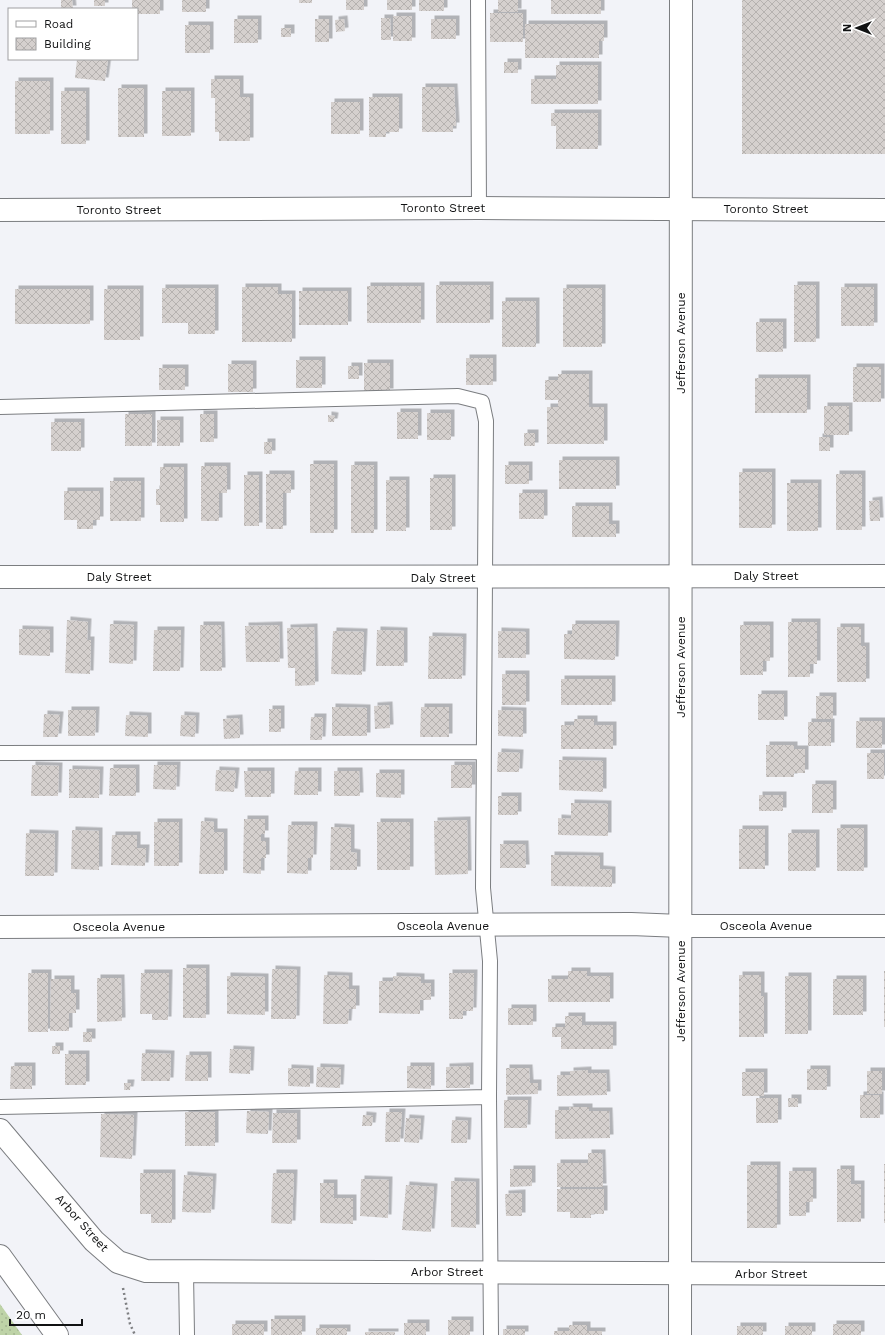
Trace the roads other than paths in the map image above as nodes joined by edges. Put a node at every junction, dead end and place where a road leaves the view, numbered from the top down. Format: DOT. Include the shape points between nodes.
graph roads {
  1 [pos="478,0"];
  2 [pos="682,0"];
  3 [pos="479,208"];
  4 [pos="0,210"];
  5 [pos="682,210"];
  6 [pos="885,210"];
  7 [pos="0,407"];
  8 [pos="885,576"];
  9 [pos="0,577"];
  10 [pos="486,578"];
  11 [pos="681,578"];
  12 [pos="484,752"];
  13 [pos="0,753"];
  14 [pos="487,925"];
  15 [pos="681,926"];
  16 [pos="885,926"];
  17 [pos="0,928"];
  18 [pos="489,1097"];
  19 [pos="0,1107"];
  20 [pos="0,1130"];
  21 [pos="0,1256"];
  22 [pos="186,1272"];
  23 [pos="490,1272"];
  24 [pos="680,1273"];
  25 [pos="885,1274"];
  26 [pos="57,1335"];
  27 [pos="187,1335"];
  28 [pos="491,1335"];
  29 [pos="680,1335"];
  1 -- 3 [label="lane"];
  2 -- 5 [label="main road, Jefferson Avenue"];
  3 -- 4 [label="main road, Toronto Street"];
  3 -- 5 [label="main road, Toronto Street"];
  5 -- 6 [label="main road, Toronto Street"];
  5 -- 11 [label="main road, Jefferson Avenue"];
  7 -- 10 [label="lane" via="450,396 472,398 482,402 486,421"];
  8 -- 11 [label="main road, Daly Street"];
  9 -- 10 [label="main road, Daly Street"];
  10 -- 11 [label="main road, Daly Street"];
  10 -- 12 [label="lane"];
  11 -- 15 [label="main road, Jefferson Avenue"];
  12 -- 13 [label="lane"];
  12 -- 14 [label="lane" via="483,888"];
  14 -- 15 [label="main road, Osceola Avenue"];
  14 -- 17 [label="main road, Osceola Avenue"];
  14 -- 18 [label="lane" via="490,961"];
  15 -- 16 [label="main road, Osceola Avenue"];
  15 -- 24 [label="main road, Jefferson Avenue"];
  18 -- 19 [label="lane"];
  18 -- 23 [label="lane"];
  20 -- 22 [label="main road, Arbor Street" via="94,1241 118,1262 146,1271"];
  21 -- 26 [label="main road"];
  22 -- 23 [label="main road, Arbor Street"];
  22 -- 27 [label="lane"];
  23 -- 24 [label="main road, Arbor Street"];
  23 -- 28 [label="lane"];
  24 -- 25 [label="main road, Arbor Street"];
  24 -- 29 [label="main road, Jefferson Avenue"];
}
